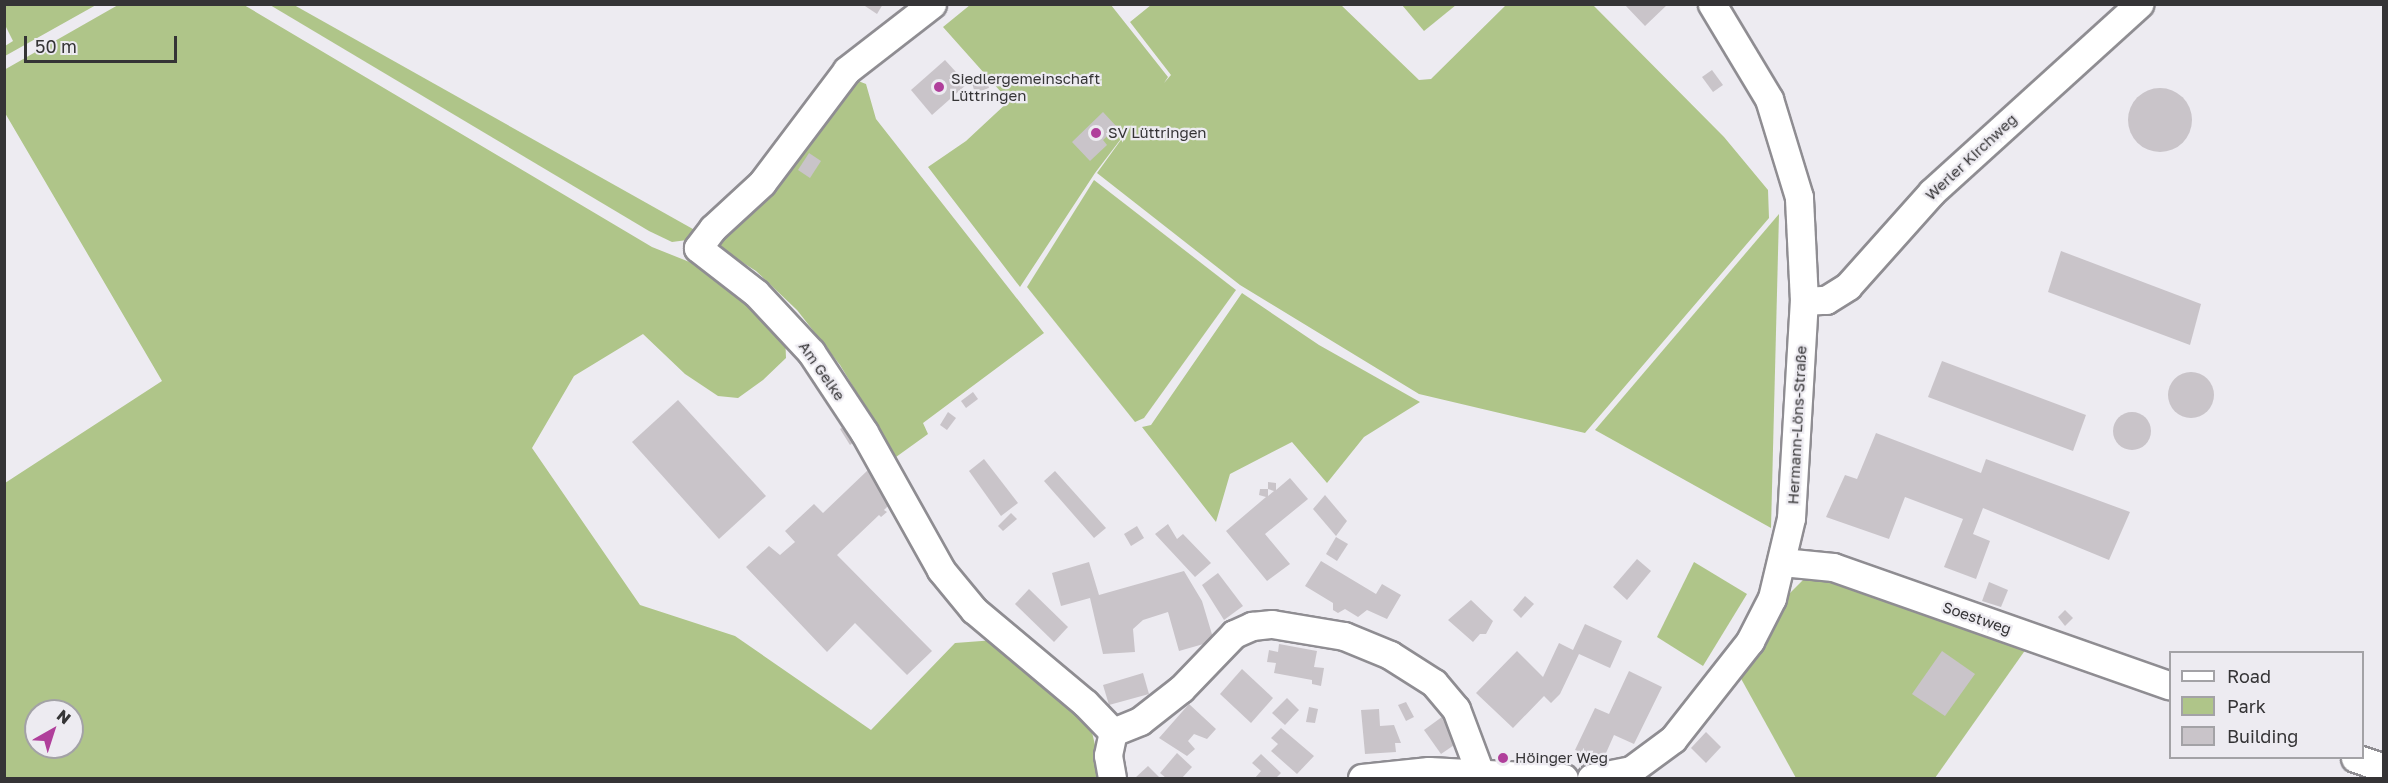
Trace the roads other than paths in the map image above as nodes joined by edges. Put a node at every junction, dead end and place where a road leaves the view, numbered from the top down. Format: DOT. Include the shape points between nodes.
graph roads {
  1 [pos="932,4"];
  2 [pos="1712,4"];
  3 [pos="2139,4"];
  4 [pos="1804,301"];
  5 [pos="1782,562"];
  6 [pos="2169,686"];
  7 [pos="1113,732"];
  8 [pos="2358,759"];
  9 [pos="2384,768"];
  10 [pos="1480,773"];
  11 [pos="1634,774"];
  12 [pos="1112,778"];
  13 [pos="1362,778"];
  14 [pos="1564,778"];
  15 [pos="1591,778"];
  1 -- 7 [label="street, Am Gelke" via="847,70 762,183 713,228 698,248 756,293 811,352 864,432 941,570 974,610 1085,703"];
  2 -- 4 [label="street, Hermann-Löns-Straße" via="1769,99 1798,197"];
  3 -- 4 [label="street, Werler Kirchweg" via="1932,192 1848,286 1826,300"];
  4 -- 5 [label="street, Hermann-Löns-Straße" via="1791,518"];
  5 -- 6 [label="street, Soestweg" via="1833,567"];
  5 -- 11 [label="street, Hermann-Löns-Straße" via="1772,598 1750,641 1673,739"];
  7 -- 10 [label="street" via="1140,721 1181,689 1234,634 1252,626 1272,624 1344,636 1390,655 1434,683 1456,709"];
  7 -- 12 [label="street" via="1108,755"];
  8 -- 9 [label="street"];
  10 -- 13 [label="street" via="1429,771"];
  10 -- 14 [label="street"];
  11 -- 15 [label="street, Hermann-Löns-Straße"];
}
